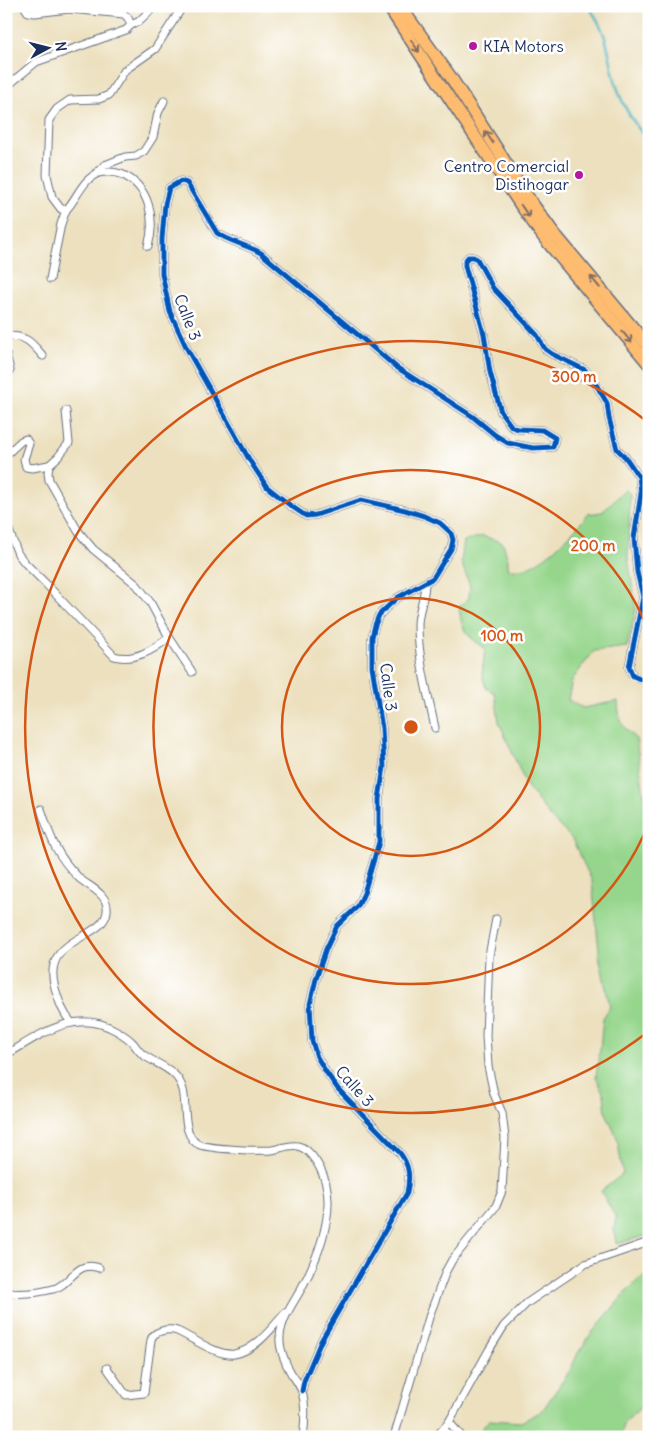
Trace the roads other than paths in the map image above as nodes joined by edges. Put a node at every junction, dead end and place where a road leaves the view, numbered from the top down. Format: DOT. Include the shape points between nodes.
graph roads {
  1 [pos="24,6"];
  2 [pos="155,6"];
  3 [pos="183,6"];
  4 [pos="388,6"];
  5 [pos="400,6"];
  6 [pos="131,25"];
  7 [pos="6,87"];
  8 [pos="164,100"];
  9 [pos="91,178"];
  10 [pos="66,210"];
  11 [pos="148,246"];
  12 [pos="50,279"];
  13 [pos="6,336"];
  14 [pos="649,347"];
  15 [pos="6,354"];
  16 [pos="43,356"];
  17 [pos="649,364"];
  18 [pos="6,372"];
  19 [pos="66,411"];
  20 [pos="6,455"];
  21 [pos="49,465"];
  22 [pos="6,524"];
  23 [pos="426,583"];
  24 [pos="169,637"];
  25 [pos="192,672"];
  26 [pos="649,683"];
  27 [pos="434,728"];
  28 [pos="41,809"];
  29 [pos="496,919"];
  30 [pos="71,1022"];
  31 [pos="6,1054"];
  32 [pos="649,1242"];
  33 [pos="99,1268"];
  34 [pos="6,1293"];
  35 [pos="292,1305"];
  36 [pos="107,1368"];
  37 [pos="302,1391"];
  38 [pos="449,1422"];
  39 [pos="444,1429"];
  40 [pos="303,1437"];
  41 [pos="394,1437"];
  42 [pos="436,1437"];
  43 [pos="451,1437"];
  44 [pos="462,1437"];
  1 -- 6 [label="street" via="28,12 35,13 69,9 110,11 124,14"];
  2 -- 6 [label="street"];
  3 -- 10 [label="street" via="155,49 125,70 109,95 99,99 70,100 49,120 47,175 52,196 61,209"];
  4 -- 17 [label="main road, one-way" via="536,226"];
  14 -- 5 [label="main road, one-way" via="531,202 450,76"];
  6 -- 7 [label="street" via="126,30 36,62"];
  8 -- 9 [label="street" via="153,137 144,151 105,165"];
  9 -- 10 [label="street"];
  9 -- 11 [label="street" via="99,173 116,172 139,186 149,207 151,230"];
  10 -- 12 [label="street"];
  13 -- 16 [label="street" via="19,336 30,341"];
  15 -- 18 [label="street" via="10,370"];
  19 -- 21 [label="street" via="69,443"];
  20 -- 21 [label="street" via="26,439 29,444 24,459 26,467"];
  21 -- 24 [label="street" via="49,480 78,531 93,550 137,585"];
  22 -- 24 [label="street" via="25,563 114,656 123,659 143,654"];
  23 -- 26 [label="street, Calle 3" via="433,578 451,549 451,533 440,523 405,510 361,500 306,516 267,487 250,461 187,349 170,312 162,274 162,239 165,204 173,184 187,182 217,233 261,253 396,367 508,443 546,448 552,447 555,438 542,430 518,429 501,412 465,266 468,256 477,259 493,288 537,335 545,349 585,370 607,403 617,448 639,477 641,494 634,538 642,597 629,667 633,676"];
  23 -- 27 [label="street" via="418,623 419,646"];
  23 -- 37 [label="street, Calle 3" via="397,598 379,615 375,626 372,666 382,728 384,766 379,799 379,842 358,906 338,926 326,949 310,1004 312,1041 317,1057 338,1089 407,1162 410,1177 406,1193 321,1341"];
  24 -- 25 [label="street"];
  28 -- 30 [label="street" via="52,842 65,864 103,897 107,906 102,922 66,946 52,971 63,1013"];
  29 -- 41 [label="street" via="489,956 486,1036 488,1066 502,1113 505,1138 502,1191 496,1206 446,1271"];
  30 -- 31 [label="street" via="36,1036"];
  30 -- 35 [label="street" via="90,1021 105,1025 132,1042 143,1056 173,1073 183,1090 185,1118 198,1144 270,1150 298,1146 308,1152 326,1184 328,1205 325,1229"];
  32 -- 38 [label="street" via="585,1264 527,1303 504,1326"];
  33 -- 34 [label="street" via="85,1266 54,1289"];
  35 -- 36 [label="street" via="252,1347 235,1354 222,1353 175,1330 155,1334 151,1340 144,1393 126,1395"];
  35 -- 37 [label="street" via="283,1322 280,1338 282,1354"];
  37 -- 40 [label="street"];
  38 -- 39 [label="street"];
  38 -- 44 [label="street"];
  39 -- 42 [label="street"];
  39 -- 43 [label="street"];
}
